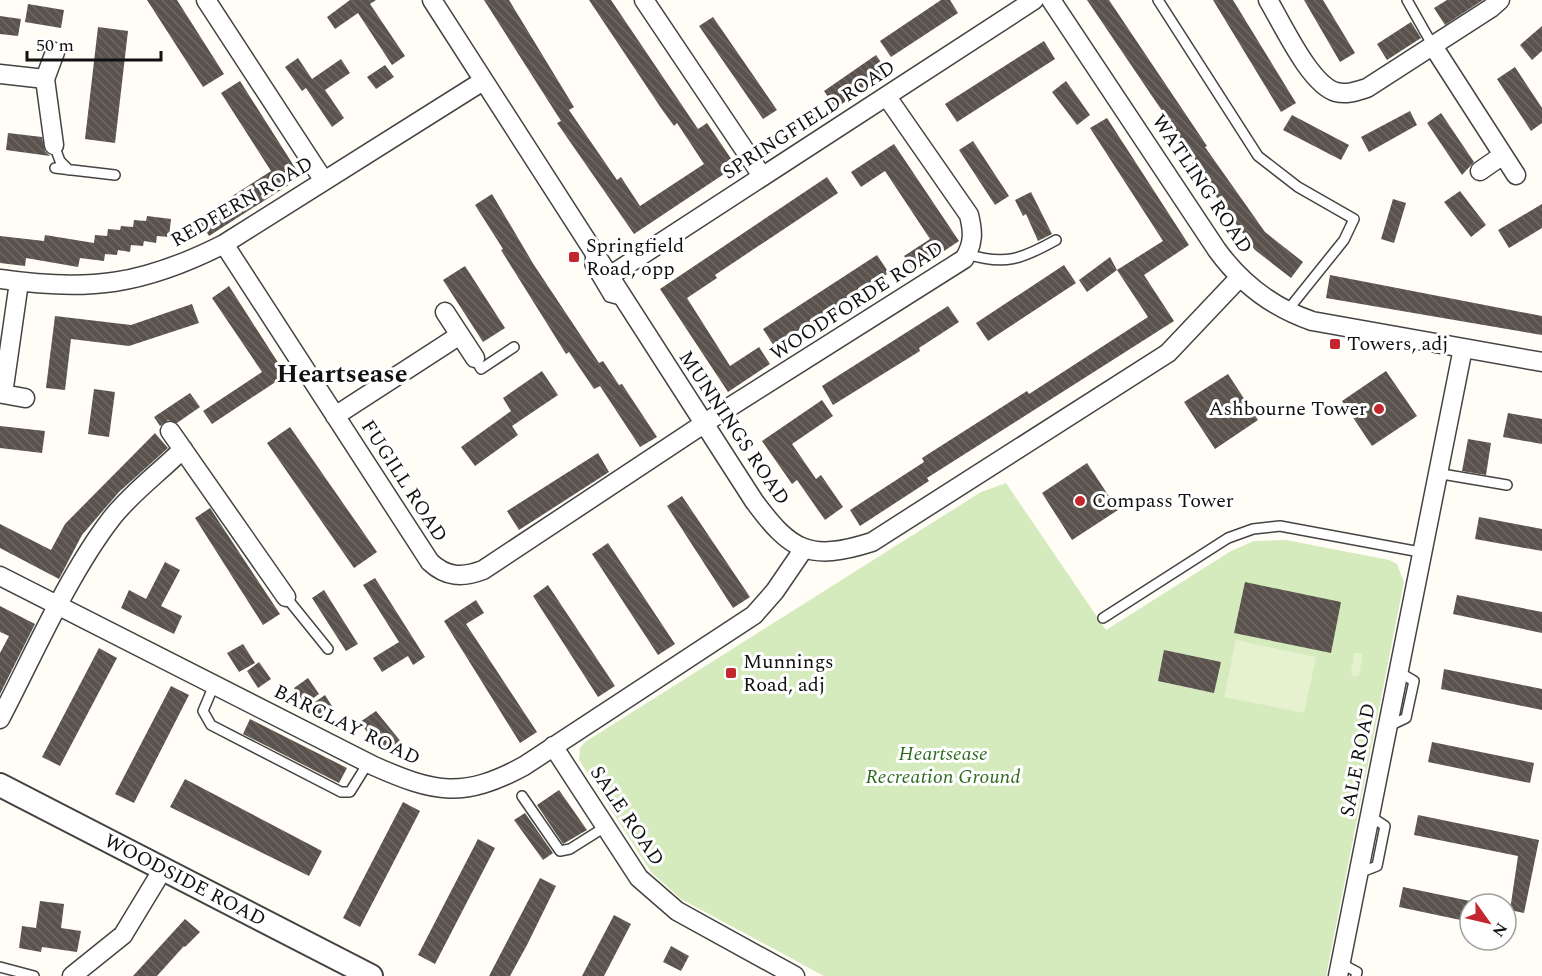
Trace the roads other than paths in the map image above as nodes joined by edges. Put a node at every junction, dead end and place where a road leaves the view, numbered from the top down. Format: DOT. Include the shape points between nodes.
graph roads {
  1 [pos="206,0"];
  2 [pos="432,0"];
  3 [pos="644,0"];
  4 [pos="1034,0"];
  5 [pos="1051,0"];
  6 [pos="1158,0"];
  7 [pos="1268,0"];
  8 [pos="1407,0"];
  9 [pos="1500,0"];
  10 [pos="1433,46"];
  11 [pos="55,52"];
  12 [pos="0,74"];
  13 [pos="45,79"];
  14 [pos="483,81"];
  15 [pos="887,97"];
  16 [pos="54,145"];
  17 [pos="1503,155"];
  18 [pos="56,168"];
  19 [pos="69,170"];
  20 [pos="1479,171"];
  21 [pos="115,175"];
  22 [pos="1516,175"];
  23 [pos="762,176"];
  24 [pos="324,181"];
  25 [pos="1056,240"];
  26 [pos="224,244"];
  27 [pos="591,251"];
  28 [pos="967,254"];
  29 [pos="608,277"];
  30 [pos="1240,278"];
  31 [pos="0,279"];
  32 [pos="20,282"];
  33 [pos="624,302"];
  34 [pos="1287,311"];
  35 [pos="445,312"];
  36 [pos="460,335"];
  37 [pos="514,347"];
  38 [pos="1463,348"];
  39 [pos="475,358"];
  40 [pos="1542,362"];
  41 [pos="2,394"];
  42 [pos="25,398"];
  43 [pos="335,416"];
  44 [pos="705,424"];
  45 [pos="170,431"];
  46 [pos="183,450"];
  47 [pos="1436,473"];
  48 [pos="1507,485"];
  49 [pos="803,550"];
  50 [pos="1420,552"];
  51 [pos="0,576"];
  52 [pos="286,597"];
  53 [pos="60,606"];
  54 [pos="1103,618"];
  55 [pos="328,649"];
  56 [pos="214,685"];
  57 [pos="0,719"];
  58 [pos="554,746"];
  59 [pos="368,763"];
  60 [pos="0,785"];
  61 [pos="522,796"];
  62 [pos="605,827"];
  63 [pos="163,869"];
  64 [pos="0,968"];
  65 [pos="1339,970"];
  66 [pos="34,976"];
  67 [pos="72,976"];
  68 [pos="371,976"];
  69 [pos="795,976"];
  70 [pos="1356,976"];
  1 -- 24 [label="street"];
  2 -- 14 [label="street, MUNNINGS ROAD"];
  3 -- 23 [label="street"];
  4 -- 15 [label="street, SPRINGFIELD ROAD"];
  5 -- 30 [label="street, WATLING ROAD" via="1217,250"];
  6 -- 34 [label="lane" via="1258,156 1276,172 1354,219 1344,240"];
  7 -- 10 [label="street" via="1313,74 1323,86 1336,92 1367,88"];
  8 -- 10 [label="lane"];
  9 -- 10 [label="street"];
  10 -- 17 [label="street"];
  11 -- 13 [label="street"];
  12 -- 13 [label="street"];
  13 -- 16 [label="street"];
  14 -- 24 [label="street, REDFERN ROAD"];
  14 -- 27 [label="street, MUNNINGS ROAD"];
  15 -- 23 [label="street, SPRINGFIELD ROAD"];
  15 -- 28 [label="street, WOODFORDE ROAD" via="969,215 973,231"];
  16 -- 19 [label="lane" via="60,161"];
  17 -- 20 [label="street"];
  17 -- 22 [label="street"];
  18 -- 19 [label="lane"];
  19 -- 21 [label="lane"];
  23 -- 29 [label="street, SPRINGFIELD ROAD"];
  24 -- 26 [label="street, REDFERN ROAD"];
  25 -- 28 [label="lane" via="1001,262"];
  26 -- 32 [label="street, REDFERN ROAD" via="184,264 118,283 80,286"];
  26 -- 43 [label="street, FUGILL ROAD"];
  27 -- 29 [label="street, MUNNINGS ROAD"];
  27 -- 33 [label="lane" via="590,265 609,297"];
  28 -- 44 [label="street, WOODFORDE ROAD" via="953,268"];
  29 -- 33 [label="street, MUNNINGS ROAD"];
  30 -- 34 [label="street, WATLING ROAD"];
  30 -- 49 [label="street" via="1168,354 872,542 849,549"];
  31 -- 32 [label="street, REDFERN ROAD"];
  32 -- 41 [label="street"];
  33 -- 44 [label="street, MUNNINGS ROAD"];
  34 -- 38 [label="street, WATLING ROAD" via="1312,321"];
  35 -- 36 [label="street"];
  36 -- 39 [label="street"];
  36 -- 43 [label="street"];
  37 -- 39 [label="lane" via="482,369"];
  38 -- 40 [label="street, WATLING ROAD"];
  38 -- 47 [label="street, SALE ROAD"];
  41 -- 42 [label="street"];
  43 -- 44 [label="street, FUGILL ROAD" via="430,562 459,576 483,570"];
  44 -- 49 [label="street, MUNNINGS ROAD" via="770,522"];
  45 -- 46 [label="street"];
  46 -- 52 [label="street"];
  46 -- 53 [label="street" via="123,504"];
  47 -- 48 [label="lane"];
  47 -- 50 [label="street, SALE ROAD"];
  49 -- 58 [label="street, BARCLAY ROAD" via="754,615"];
  50 -- 54 [label="lane" via="1280,525 1253,529 1227,538"];
  50 -- 65 [label="street, SALE ROAD"];
  51 -- 53 [label="street, BARCLAY ROAD"];
  52 -- 55 [label="lane"];
  53 -- 56 [label="street, BARCLAY ROAD"];
  53 -- 57 [label="street"];
  56 -- 59 [label="street, BARCLAY ROAD"];
  56 -- 59 [label="lane" via="202,711 212,725 341,792 350,792 356,786"];
  58 -- 59 [label="street, BARCLAY ROAD" via="506,776 468,788 414,784"];
  58 -- 62 [label="street, SALE ROAD"];
  60 -- 63 [label="street, WOODSIDE ROAD"];
  61 -- 62 [label="lane" via="560,851"];
  62 -- 69 [label="street, SALE ROAD" via="639,878 677,911"];
  63 -- 67 [label="street" via="123,935"];
  63 -- 68 [label="street, WOODSIDE ROAD"];
  64 -- 66 [label="lane"];
  65 -- 70 [label="lane" via="1357,972"];
}
